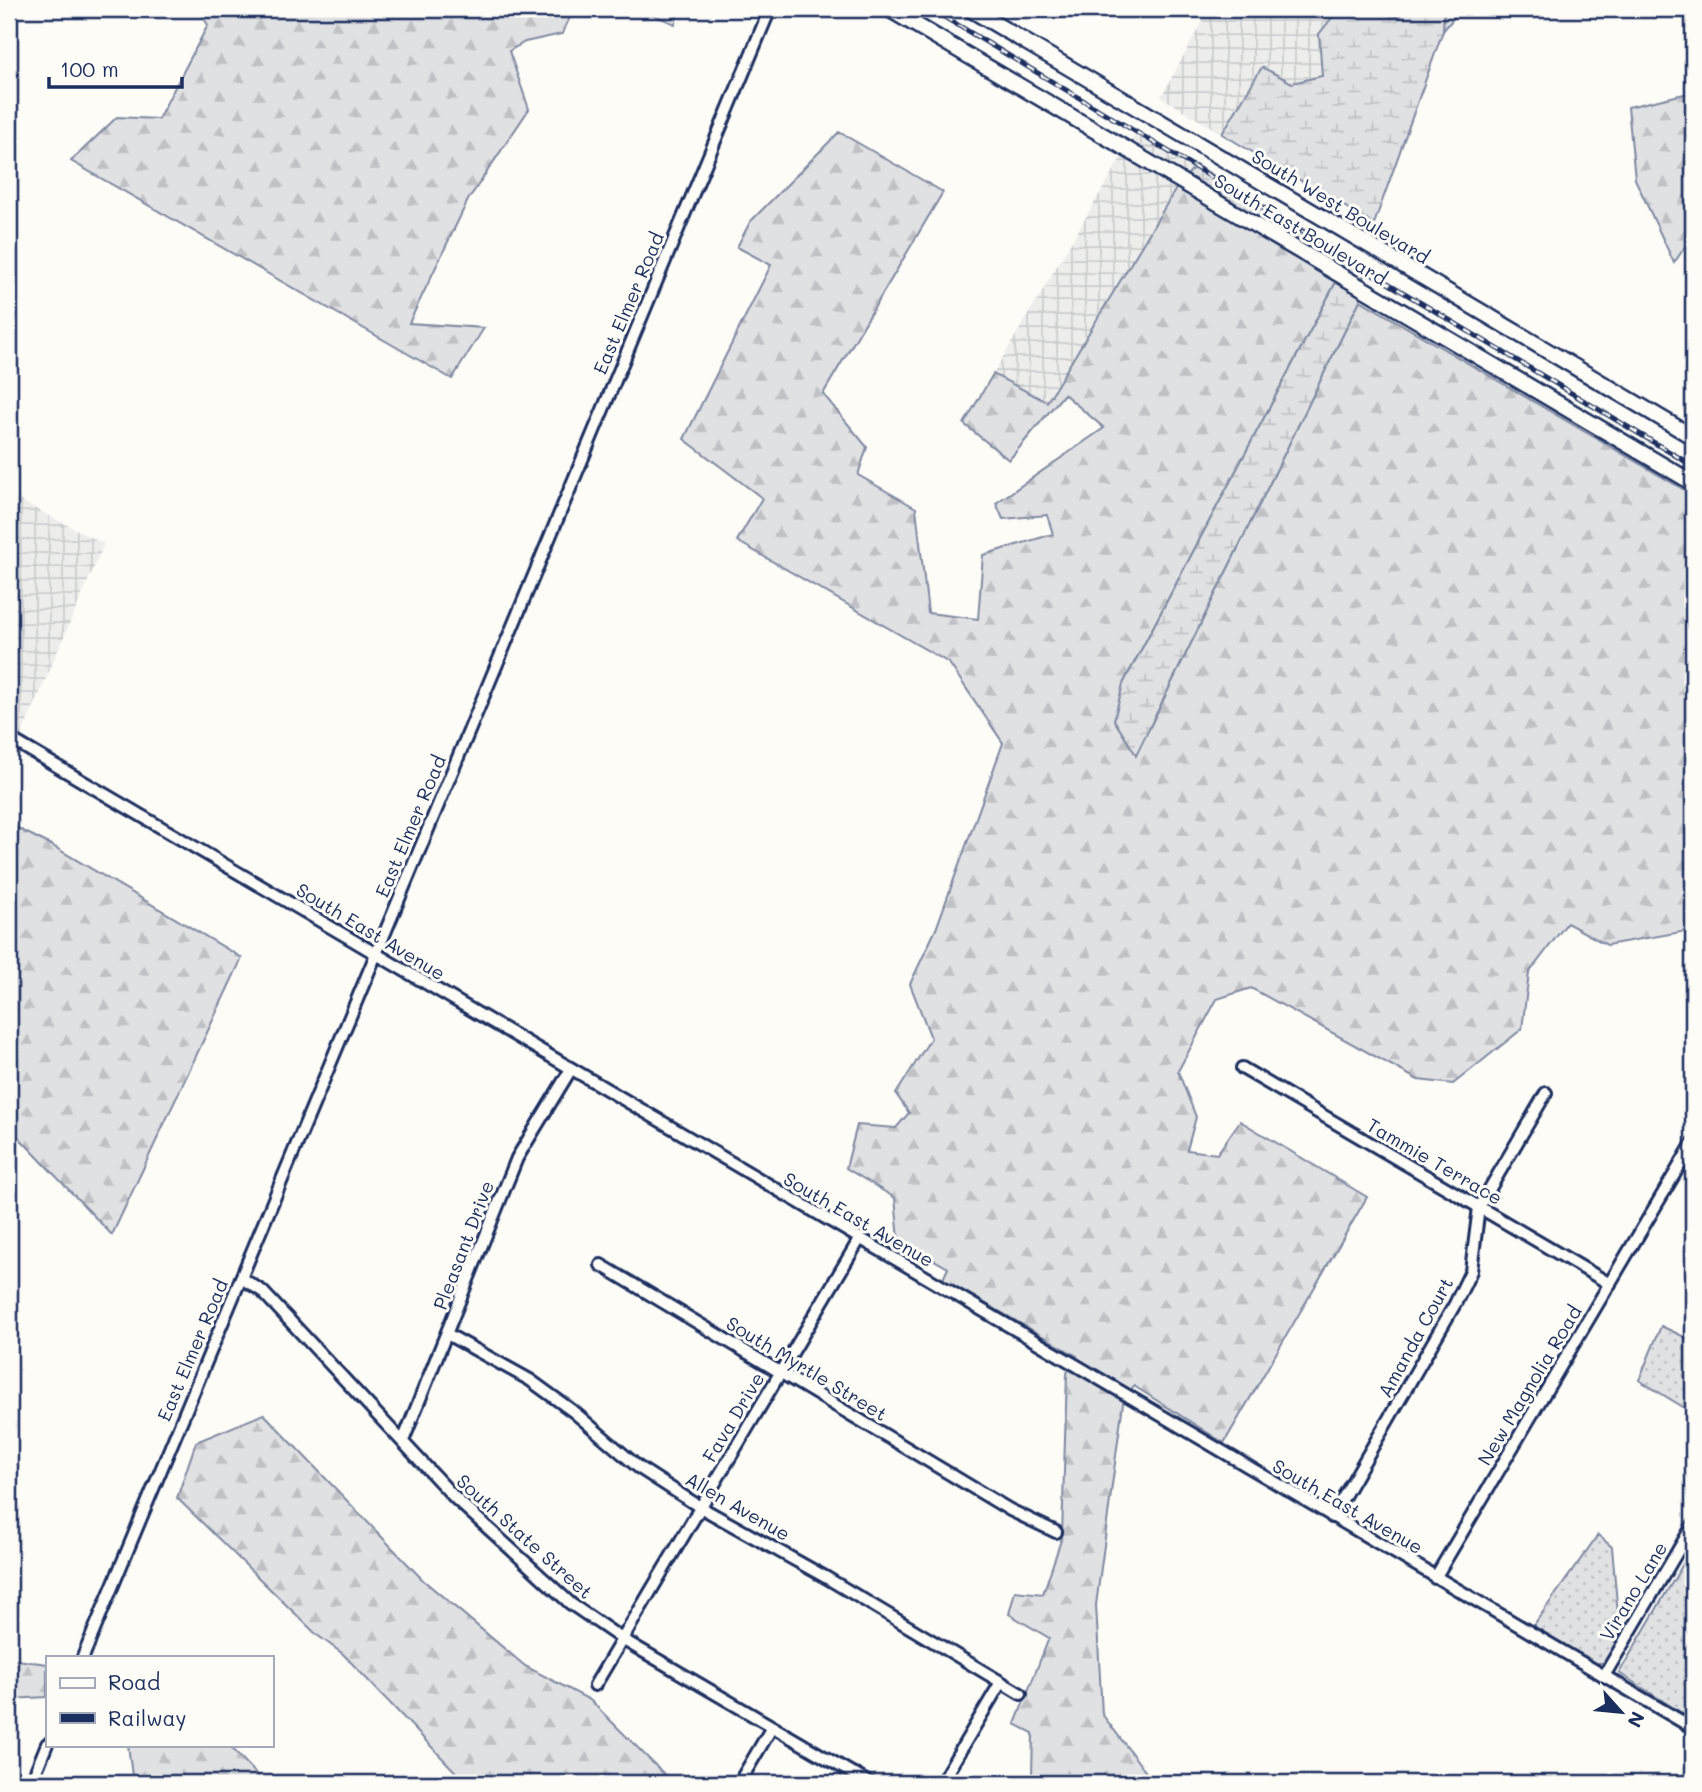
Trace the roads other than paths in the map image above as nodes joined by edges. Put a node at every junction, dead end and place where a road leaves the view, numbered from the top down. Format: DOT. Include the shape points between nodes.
graph roads {
  1 [pos="770,9"];
  2 [pos="889,9"];
  3 [pos="971,9"];
  4 [pos="1693,437"];
  5 [pos="1693,483"];
  6 [pos="9,738"];
  7 [pos="375,953"];
  8 [pos="1242,1068"];
  9 [pos="571,1069"];
  10 [pos="1546,1093"];
  11 [pos="1693,1143"];
  12 [pos="1479,1207"];
  13 [pos="859,1240"];
  14 [pos="601,1265"];
  15 [pos="241,1278"];
  16 [pos="1610,1283"];
  17 [pos="447,1335"];
  18 [pos="780,1373"];
  19 [pos="403,1441"];
  20 [pos="700,1507"];
  21 [pos="1332,1517"];
  22 [pos="1693,1525"];
  23 [pos="1056,1532"];
  24 [pos="1435,1578"];
  25 [pos="622,1639"];
  26 [pos="83,1656"];
  27 [pos="1604,1676"];
  28 [pos="1001,1682"];
  29 [pos="595,1685"];
  30 [pos="1021,1694"];
  31 [pos="772,1727"];
  32 [pos="1693,1728"];
  33 [pos="46,1746"];
  34 [pos="31,1783"];
  35 [pos="738,1783"];
  36 [pos="869,1783"];
  37 [pos="941,1783"];
  1 -- 7 [label="street, East Elmer Road"];
  2 -- 5 [label="main road, South East Boulevard"];
  3 -- 4 [label="main road, South West Boulevard"];
  6 -- 7 [label="street, South East Avenue"];
  7 -- 9 [label="street, South East Avenue"];
  7 -- 15 [label="street, East Elmer Road"];
  8 -- 12 [label="street, Tammie Terrace"];
  9 -- 13 [label="street, South East Avenue"];
  9 -- 17 [label="street, Pleasant Drive" via="517,1158"];
  10 -- 12 [label="street, Amanda Court"];
  11 -- 16 [label="street, New Magnolia Road"];
  12 -- 16 [label="street, Tammie Terrace"];
  12 -- 21 [label="street, Amanda Court" via="1471,1271"];
  13 -- 18 [label="street, Fava Drive"];
  13 -- 21 [label="street, South East Avenue"];
  14 -- 18 [label="street, South Myrtle Street"];
  15 -- 19 [label="street, South State Street" via="262,1291"];
  15 -- 26 [label="street, East Elmer Road"];
  16 -- 24 [label="street, New Magnolia Road"];
  17 -- 19 [label="street, Pleasant Drive"];
  17 -- 20 [label="street, Allen Avenue" via="538,1385 638,1467"];
  18 -- 20 [label="street, Fava Drive"];
  18 -- 23 [label="street, South Myrtle Street"];
  19 -- 25 [label="street, South State Street" via="552,1589"];
  20 -- 25 [label="street, Fava Drive"];
  20 -- 28 [label="street, Allen Avenue"];
  21 -- 24 [label="street, South East Avenue"];
  22 -- 27 [label="street, Virano Lane"];
  24 -- 27 [label="street, South East Avenue"];
  25 -- 29 [label="street, Fava Drive"];
  25 -- 31 [label="street, South State Street"];
  27 -- 32 [label="street, South East Avenue"];
  28 -- 30 [label="street, Allen Avenue"];
  28 -- 37 [label="street"];
  31 -- 35 [label="street"];
  31 -- 36 [label="street, South State Street"];
  33 -- 34 [label="street"];
}
